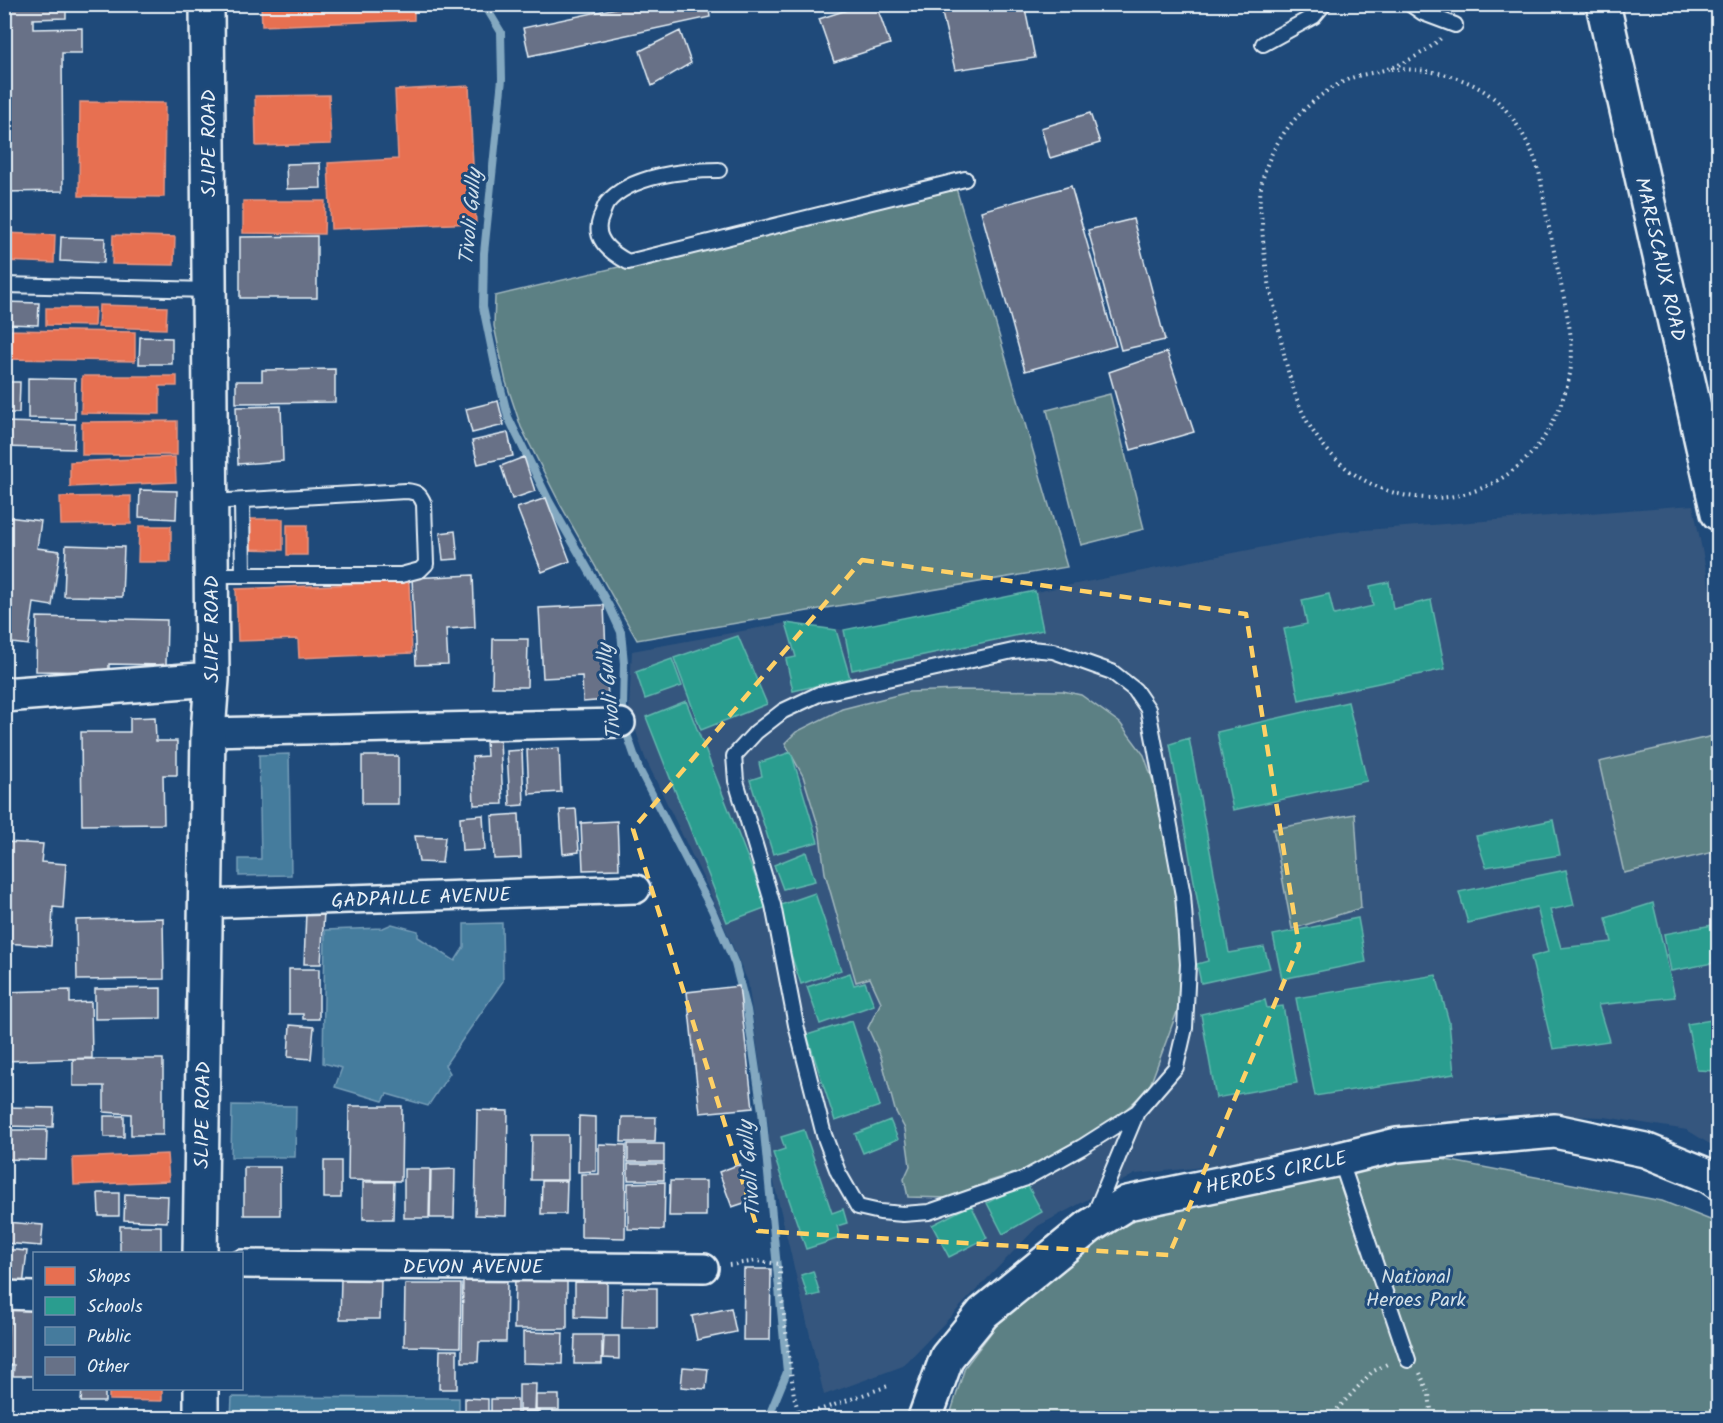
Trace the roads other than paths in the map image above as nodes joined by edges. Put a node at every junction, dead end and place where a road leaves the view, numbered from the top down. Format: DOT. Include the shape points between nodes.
graph roads {
  1 [pos="207,4"];
  2 [pos="1324,4"];
  3 [pos="1410,4"];
  4 [pos="1603,4"];
  5 [pos="1455,25"];
  6 [pos="1263,44"];
  7 [pos="719,170"];
  8 [pos="965,179"];
  9 [pos="4,285"];
  10 [pos="209,290"];
  11 [pos="242,501"];
  12 [pos="210,502"];
  13 [pos="1719,513"];
  14 [pos="211,575"];
  15 [pos="243,575"];
  16 [pos="212,680"];
  17 [pos="4,695"];
  18 [pos="621,723"];
  19 [pos="208,732"];
  20 [pos="636,889"];
  21 [pos="205,904"];
  22 [pos="1137,1112"];
  23 [pos="1340,1159"];
  24 [pos="1719,1182"];
  25 [pos="1089,1226"];
  26 [pos="200,1252"];
  27 [pos="243,1264"];
  28 [pos="704,1268"];
  29 [pos="4,1295"];
  30 [pos="33,1296"];
  31 [pos="1408,1360"];
  32 [pos="201,1390"];
  33 [pos="201,1419"];
  34 [pos="925,1419"];
  1 -- 10 [label="main road, SLIPE ROAD"];
  2 -- 6 [label="lane" via="1314,16"];
  3 -- 5 [label="lane"];
  4 -- 13 [label="main road, MARESCAUX ROAD"];
  7 -- 8 [label="lane" via="663,175 626,188 606,204 598,225 602,241 612,253 628,262"];
  9 -- 10 [label="lane"];
  10 -- 12 [label="main road, SLIPE ROAD"];
  11 -- 12 [label="lane"];
  11 -- 15 [label="lane"];
  11 -- 15 [label="lane" via="416,492 424,504 426,564 420,570 401,575"];
  12 -- 14 [label="main road, SLIPE ROAD"];
  14 -- 15 [label="lane"];
  14 -- 16 [label="main road, SLIPE ROAD"];
  16 -- 17 [label="main road"];
  16 -- 19 [label="main road, SLIPE ROAD"];
  18 -- 19 [label="street"];
  19 -- 21 [label="main road, SLIPE ROAD"];
  20 -- 21 [label="street, GADPAILLE AVENUE"];
  21 -- 26 [label="main road, SLIPE ROAD"];
  22 -- 22 [label="lane" via="1176,1066 1185,1028 1188,964 1183,896 1153,732 1148,708 1135,690 1112,672 1053,651 1030,649 819,694 783,711 756,732 734,756 736,781 773,905 796,1025 824,1135 838,1172 858,1206 903,1215 929,1212 1024,1179"];
  22 -- 25 [label="lane"];
  23 -- 24 [label="main road, HEROES CIRCLE" via="1397,1145 1555,1131 1645,1150"];
  23 -- 25 [label="main road, HEROES CIRCLE" via="1127,1203"];
  23 -- 31 [label="lane"];
  25 -- 34 [label="main road, HEROES CIRCLE" via="983,1313 947,1357"];
  27 -- 28 [label="street, DEVON AVENUE"];
  29 -- 30 [label="street"];
  32 -- 33 [label="main road"];
}
